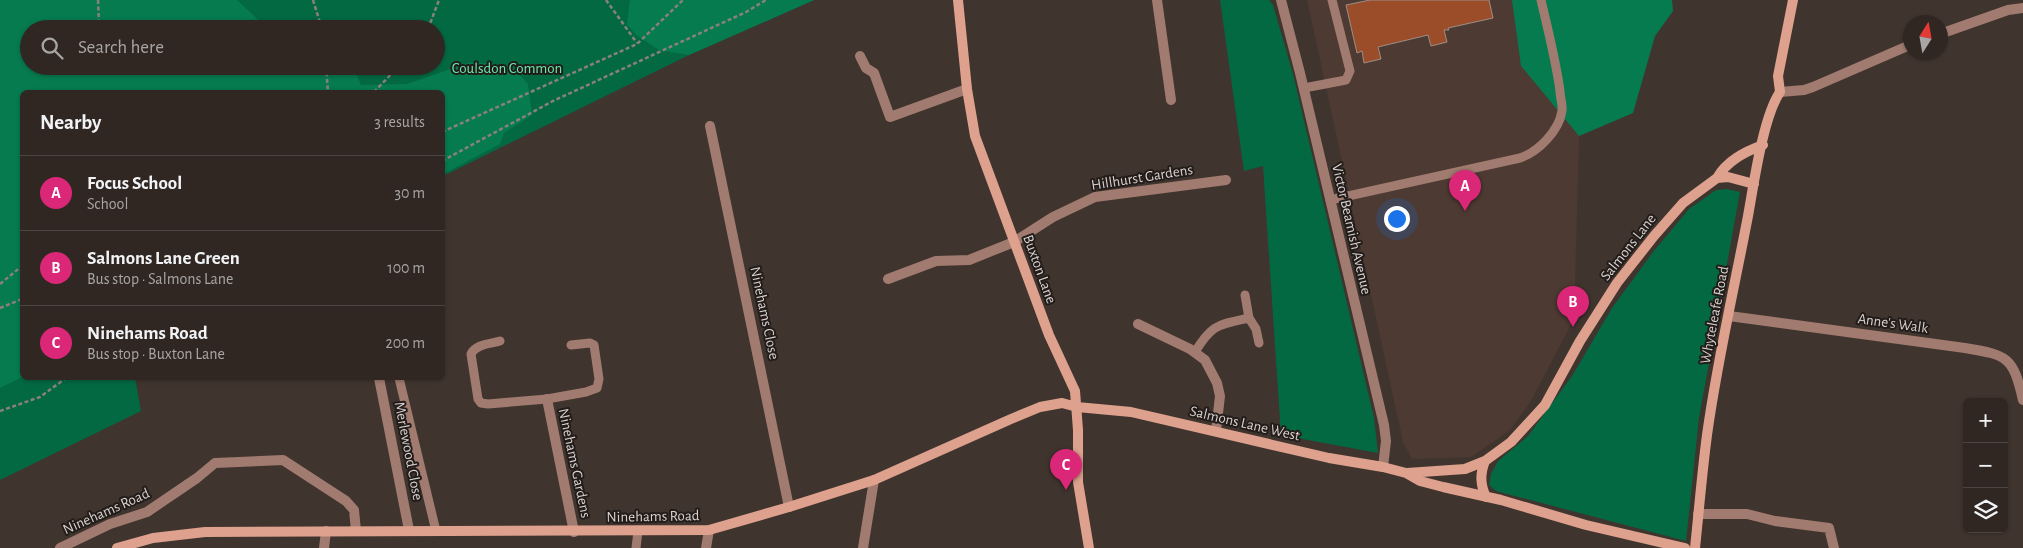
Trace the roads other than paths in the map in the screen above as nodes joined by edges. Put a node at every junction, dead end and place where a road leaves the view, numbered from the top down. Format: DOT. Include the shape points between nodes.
graph roads {
  1 [pos="958,0"];
  2 [pos="1157,0"];
  3 [pos="1280,0"];
  4 [pos="1332,0"];
  5 [pos="1541,0"];
  6 [pos="1793,0"];
  7 [pos="2023,8"];
  8 [pos="1948,31"];
  9 [pos="1903,48"];
  10 [pos="860,56"];
  11 [pos="1304,88"];
  12 [pos="967,89"];
  13 [pos="1780,92"];
  14 [pos="1172,100"];
  15 [pos="710,126"];
  16 [pos="1763,144"];
  17 [pos="1717,178"];
  18 [pos="1226,180"];
  19 [pos="1754,184"];
  20 [pos="1330,200"];
  21 [pos="1014,242"];
  22 [pos="888,279"];
  23 [pos="1245,294"];
  24 [pos="1729,316"];
  25 [pos="1249,318"];
  26 [pos="1138,324"];
  27 [pos="500,341"];
  28 [pos="1259,343"];
  29 [pos="571,345"];
  30 [pos="1194,352"];
  31 [pos="380,380"];
  32 [pos="399,380"];
  33 [pos="547,399"];
  34 [pos="2023,400"];
  35 [pos="1077,407"];
  36 [pos="1216,431"];
  37 [pos="1485,461"];
  38 [pos="1383,467"];
  39 [pos="1406,473"];
  40 [pos="874,480"];
  41 [pos="1486,497"];
  42 [pos="790,507"];
  43 [pos="1698,514"];
  44 [pos="408,530"];
  45 [pos="709,530"];
  46 [pos="356,531"];
  47 [pos="436,531"];
  48 [pos="638,531"];
  49 [pos="326,532"];
  50 [pos="574,532"];
  51 [pos="60,548"];
  52 [pos="117,548"];
  53 [pos="324,548"];
  54 [pos="636,548"];
  55 [pos="706,548"];
  56 [pos="863,548"];
  57 [pos="1089,548"];
  58 [pos="1685,548"];
  59 [pos="1695,548"];
  60 [pos="1834,548"];
  1 -- 12 [label="street, Buxton Lane"];
  2 -- 14 [label="street"];
  3 -- 11 [label="street, Victor Beamish Avenue"];
  4 -- 11 [label="lane" via="1350,72 1346,80"];
  5 -- 20 [label="lane" via="1562,111 1546,140 1520,158"];
  6 -- 13 [label="street" via="1778,76"];
  7 -- 8 [label="street" via="2008,10"];
  9 -- 13 [label="street" via="1813,87"];
  10 -- 12 [label="street" via="866,68 874,73 890,117"];
  11 -- 20 [label="street, Victor Beamish Avenue"];
  12 -- 21 [label="street, Buxton Lane" via="975,136"];
  13 -- 16 [label="street, Whyteleafe Road" via="1773,102"];
  15 -- 42 [label="street, Ninehams Close"];
  16 -- 17 [label="street, Salmons Lane" via="1724,166"];
  16 -- 19 [label="street, Whyteleafe Road"];
  17 -- 19 [label="street" via="1728,176"];
  17 -- 37 [label="street, Salmons Lane" via="1683,203 1654,236 1580,341 1545,404 1511,442"];
  18 -- 21 [label="street, Hillhurst Gardens" via="1095,198 1053,217"];
  19 -- 24 [label="street, Whyteleafe Road"];
  20 -- 38 [label="street, Victor Beamish Avenue" via="1384,425"];
  21 -- 22 [label="street, Hillhurst Gardens" via="969,260 936,261"];
  21 -- 35 [label="street, Buxton Lane" via="1049,335 1075,391"];
  23 -- 25 [label="lane"];
  24 -- 34 [label="street, Anne's Walk" via="2000,355 2010,362 2018,377"];
  24 -- 43 [label="street, Whyteleafe Road"];
  25 -- 28 [label="lane"];
  25 -- 30 [label="lane" via="1209,331"];
  26 -- 30 [label="street"];
  27 -- 33 [label="lane" via="478,347 471,354 481,403"];
  29 -- 33 [label="lane" via="594,345 599,379 596,388"];
  30 -- 36 [label="street" via="1205,360 1217,383 1220,396"];
  31 -- 44 [label="street, Merlewood Close"];
  32 -- 47 [label="lane"];
  33 -- 50 [label="street, Ninehams Gardens"];
  35 -- 36 [label="street, Salmons Lane West" via="1131,412"];
  35 -- 40 [label="street, Ninehams Road" via="1062,403 1040,407"];
  35 -- 57 [label="street, Buxton Lane" via="1078,482"];
  36 -- 38 [label="street, Salmons Lane West" via="1329,458"];
  37 -- 39 [label="street, Salmons Lane West" via="1465,469"];
  37 -- 41 [label="street" via="1481,475"];
  38 -- 39 [label="street, Salmons Lane West"];
  39 -- 41 [label="street, Salmons Lane West" via="1420,481"];
  40 -- 42 [label="street, Ninehams Road"];
  40 -- 56 [label="street"];
  41 -- 58 [label="street, Salmons Lane West"];
  42 -- 45 [label="street, Ninehams Road"];
  43 -- 59 [label="street, Whyteleafe Road"];
  43 -- 60 [label="street" via="1746,514 1830,528"];
  44 -- 46 [label="street, Ninehams Road"];
  44 -- 47 [label="street, Ninehams Road"];
  45 -- 48 [label="street, Ninehams Road"];
  45 -- 55 [label="street"];
  46 -- 49 [label="street, Ninehams Road"];
  46 -- 51 [label="street, Ninehams Road" via="354,510 346,501 283,460 215,462 147,512 110,524"];
  47 -- 50 [label="street, Ninehams Road"];
  48 -- 50 [label="street, Ninehams Road"];
  48 -- 54 [label="lane"];
  49 -- 52 [label="street, Ninehams Road" via="205,532 153,538"];
  49 -- 53 [label="street"];
}
